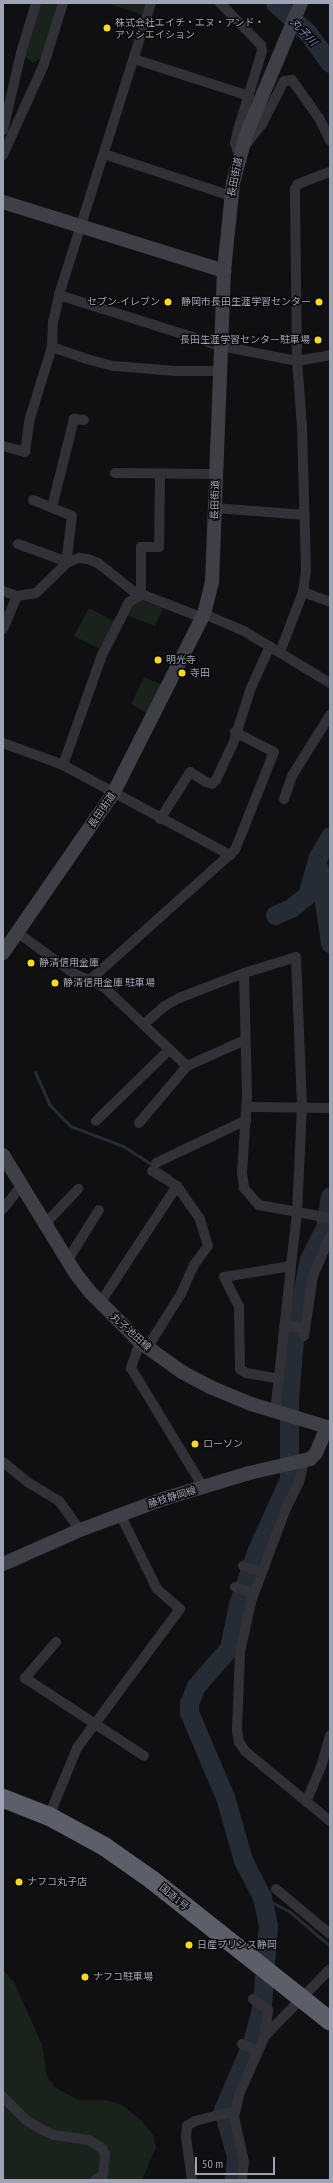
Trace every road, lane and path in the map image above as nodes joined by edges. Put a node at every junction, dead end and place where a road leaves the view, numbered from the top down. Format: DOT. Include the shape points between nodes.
graph roads {
  1 [pos="36,3"];
  2 [pos="63,3"];
  3 [pos="151,3"];
  4 [pos="220,3"];
  5 [pos="301,3"];
  6 [pos="134,59"];
  7 [pos="249,96"];
  8 [pos="3,130"];
  9 [pos="330,141"];
  10 [pos="240,152"];
  11 [pos="104,154"];
  12 [pos="3,155"];
  13 [pos="330,172"];
  14 [pos="231,196"];
  15 [pos="3,202"];
  16 [pos="81,228"];
  17 [pos="224,271"];
  18 [pos="59,295"];
  19 [pos="52,346"];
  20 [pos="221,346"];
  21 [pos="330,355"];
  22 [pos="297,361"];
  23 [pos="220,371"];
  24 [pos="84,420"];
  25 [pos="3,446"];
  26 [pos="115,473"];
  27 [pos="160,474"];
  28 [pos="216,474"];
  29 [pos="33,500"];
  30 [pos="52,507"];
  31 [pos="215,508"];
  32 [pos="305,515"];
  33 [pos="18,544"];
  34 [pos="68,562"];
  35 [pos="3,591"];
  36 [pos="303,592"];
  37 [pos="141,595"];
  38 [pos="16,596"];
  39 [pos="330,602"];
  40 [pos="203,616"];
  41 [pos="3,629"];
  42 [pos="270,646"];
  43 [pos="280,652"];
  44 [pos="330,683"];
  45 [pos="330,715"];
  46 [pos="235,732"];
  47 [pos="3,743"];
  48 [pos="63,765"];
  49 [pos="114,792"];
  50 [pos="284,799"];
  51 [pos="160,819"];
  52 [pos="230,855"];
  53 [pos="18,933"];
  54 [pos="3,953"];
  55 [pos="244,973"];
  56 [pos="90,980"];
  57 [pos="144,1024"];
  58 [pos="245,1040"];
  59 [pos="170,1049"];
  60 [pos="187,1066"];
  61 [pos="246,1107"];
  62 [pos="302,1107"];
  63 [pos="329,1108"];
  64 [pos="246,1120"];
  65 [pos="96,1121"];
  66 [pos="139,1123"];
  67 [pos="3,1155"];
  68 [pos="21,1186"];
  69 [pos="177,1186"];
  70 [pos="78,1189"];
  71 [pos="3,1209"];
  72 [pos="99,1210"];
  73 [pos="297,1213"];
  74 [pos="330,1218"];
  75 [pos="44,1225"];
  76 [pos="330,1236"];
  77 [pos="67,1261"];
  78 [pos="291,1266"];
  79 [pos="100,1303"];
  80 [pos="284,1326"];
  81 [pos="142,1344"];
  82 [pos="279,1379"];
  83 [pos="279,1413"];
  84 [pos="329,1425"];
  85 [pos="3,1462"];
  86 [pos="296,1463"];
  87 [pos="203,1487"];
  88 [pos="120,1514"];
  89 [pos="80,1530"];
  90 [pos="3,1564"];
  91 [pos="243,1566"];
  92 [pos="262,1572"];
  93 [pos="235,1587"];
  94 [pos="254,1594"];
  95 [pos="56,1642"];
  96 [pos="94,1723"];
  97 [pos="330,1735"];
  98 [pos="144,1756"];
  99 [pos="3,1798"];
  100 [pos="306,1802"];
  101 [pos="49,1816"];
  102 [pos="330,1821"];
  103 [pos="276,1889"];
  104 [pos="330,1934"];
  105 [pos="330,1969"];
  106 [pos="302,1998"];
  107 [pos="253,1999"];
  108 [pos="330,2021"];
  109 [pos="265,2036"];
  110 [pos="242,2044"];
  111 [pos="258,2051"];
  112 [pos="3,2097"];
  113 [pos="234,2111"];
  114 [pos="95,2180"];
  115 [pos="192,2180"];
  116 [pos="242,2180"];
  1 -- 8 [label="street"];
  2 -- 12 [label="street" via="44,64"];
  3 -- 6 [label="street"];
  4 -- 7 [label="street" via="261,45 261,60"];
  5 -- 10 [label="main road, 長田街道"];
  6 -- 7 [label="street"];
  6 -- 11 [label="street"];
  7 -- 10 [label="street" via="235,143"];
  9 -- 10 [label="street" via="319,118 292,80 284,81 268,114"];
  10 -- 14 [label="main road, 長田街道"];
  11 -- 14 [label="street"];
  11 -- 16 [label="street"];
  13 -- 22 [label="street" via="298,184 295,189"];
  14 -- 17 [label="main road, 長田街道"];
  15 -- 16 [label="main road"];
  16 -- 17 [label="main road"];
  16 -- 18 [label="street"];
  17 -- 20 [label="main road, 長田街道"];
  18 -- 19 [label="street" via="52,322"];
  18 -- 20 [label="street"];
  19 -- 23 [label="street" via="114,366 175,371"];
  19 -- 25 [label="street" via="30,418 25,452"];
  20 -- 22 [label="street"];
  20 -- 23 [label="main road, 長田街道"];
  21 -- 22 [label="street"];
  22 -- 32 [label="street"];
  23 -- 28 [label="main road, 長田街道"];
  24 -- 30 [label="street" via="74,419"];
  26 -- 27 [label="street"];
  27 -- 28 [label="street"];
  27 -- 37 [label="street" via="159,547 142,547"];
  28 -- 31 [label="main road, 長田街道"];
  29 -- 30 [label="street"];
  30 -- 34 [label="street" via="72,516"];
  31 -- 32 [label="street"];
  31 -- 40 [label="main road, 長田街道" via="212,582"];
  32 -- 36 [label="street" via="306,570"];
  33 -- 34 [label="street"];
  34 -- 37 [label="street" via="79,558 98,563"];
  34 -- 38 [label="street" via="36,593"];
  35 -- 38 [label="street"];
  36 -- 39 [label="street"];
  36 -- 43 [label="street"];
  37 -- 40 [label="street"];
  37 -- 48 [label="street" via="129,602 102,655"];
  38 -- 41 [label="street"];
  40 -- 42 [label="street"];
  40 -- 49 [label="main road, 長田街道"];
  42 -- 43 [label="street"];
  42 -- 46 [label="street"];
  43 -- 44 [label="street"];
  45 -- 50 [label="street" via="292,776"];
  46 -- 51 [label="street" via="233,744 216,780 212,784 190,772"];
  46 -- 52 [label="street" via="274,752 235,850"];
  47 -- 48 [label="street"];
  48 -- 49 [label="street"];
  49 -- 51 [label="street"];
  49 -- 53 [label="main road, 長田街道"];
  51 -- 52 [label="street"];
  52 -- 56 [label="street"];
  53 -- 54 [label="main road, 長田街道"];
  53 -- 56 [label="street" via="73,973"];
  55 -- 57 [label="street" via="179,998"];
  55 -- 58 [label="street"];
  55 -- 62 [label="street" via="296,957"];
  56 -- 57 [label="street" via="104,986"];
  57 -- 59 [label="street"];
  58 -- 60 [label="street"];
  58 -- 61 [label="street"];
  59 -- 60 [label="street"];
  59 -- 65 [label="street"];
  60 -- 66 [label="street"];
  61 -- 62 [label="street"];
  61 -- 64 [label="street"];
  62 -- 63 [label="street"];
  62 -- 73 [label="street"];
  64 -- 69 [label="street" via="154,1167"];
  64 -- 73 [label="street" via="242,1173 244,1188 259,1205"];
  67 -- 68 [label="main road, 丸子池田線"];
  68 -- 71 [label="street"];
  68 -- 75 [label="main road, 丸子池田線"];
  69 -- 79 [label="street"];
  69 -- 81 [label="street" via="200,1219 208,1246 194,1265 181,1294 152,1340"];
  70 -- 75 [label="street"];
  72 -- 77 [label="street"];
  73 -- 74 [label="street"];
  73 -- 78 [label="street"];
  75 -- 77 [label="main road, 丸子池田線"];
  76 -- 80 [label="street" via="313,1276 305,1332"];
  77 -- 79 [label="main road, 丸子池田線"];
  78 -- 80 [label="street"];
  78 -- 82 [label="street" via="224,1278 239,1306 240,1369 246,1374"];
  79 -- 81 [label="main road, 丸子池田線"];
  80 -- 82 [label="street"];
  81 -- 83 [label="main road, 丸子池田線" via="182,1372 210,1387"];
  81 -- 87 [label="street" via="131,1368"];
  82 -- 83 [label="street"];
  83 -- 84 [label="main road, 丸子池田線"];
  84 -- 86 [label="main road, 藤枝静岡線" via="316,1453"];
  85 -- 89 [label="street" via="29,1483 60,1501"];
  86 -- 87 [label="main road, 藤枝静岡線"];
  86 -- 92 [label="street" via="299,1482"];
  87 -- 88 [label="main road, 藤枝静岡線"];
  88 -- 89 [label="main road, 藤枝静岡線"];
  88 -- 96 [label="street" via="157,1589 180,1609"];
  89 -- 90 [label="main road, 藤枝静岡線"];
  91 -- 92 [label="street"];
  92 -- 94 [label="street"];
  93 -- 94 [label="street"];
  94 -- 100 [label="street" via="240,1652 237,1730 239,1742 258,1763"];
  95 -- 96 [label="street" via="25,1678"];
  96 -- 98 [label="street"];
  96 -- 101 [label="street" via="70,1760"];
  97 -- 100 [label="street" via="322,1767"];
  99 -- 101 [label="highway, 国道1号"];
  100 -- 102 [label="street"];
  101 -- 106 [label="highway, 国道1号" via="104,1846 151,1879"];
  103 -- 104 [label="street"];
  105 -- 106 [label="street"];
  106 -- 108 [label="highway, 国道1号"];
  106 -- 109 [label="street"];
  107 -- 109 [label="street" via="268,2010"];
  109 -- 111 [label="street"];
  110 -- 111 [label="street"];
  111 -- 113 [label="street"];
  112 -- 114 [label="street" via="26,2120 41,2129 54,2135 89,2140 102,2148 105,2154 103,2175"];
  113 -- 115 [label="street" via="195,2121 187,2126 186,2137"];
  113 -- 116 [label="street" via="244,2162"];
}
